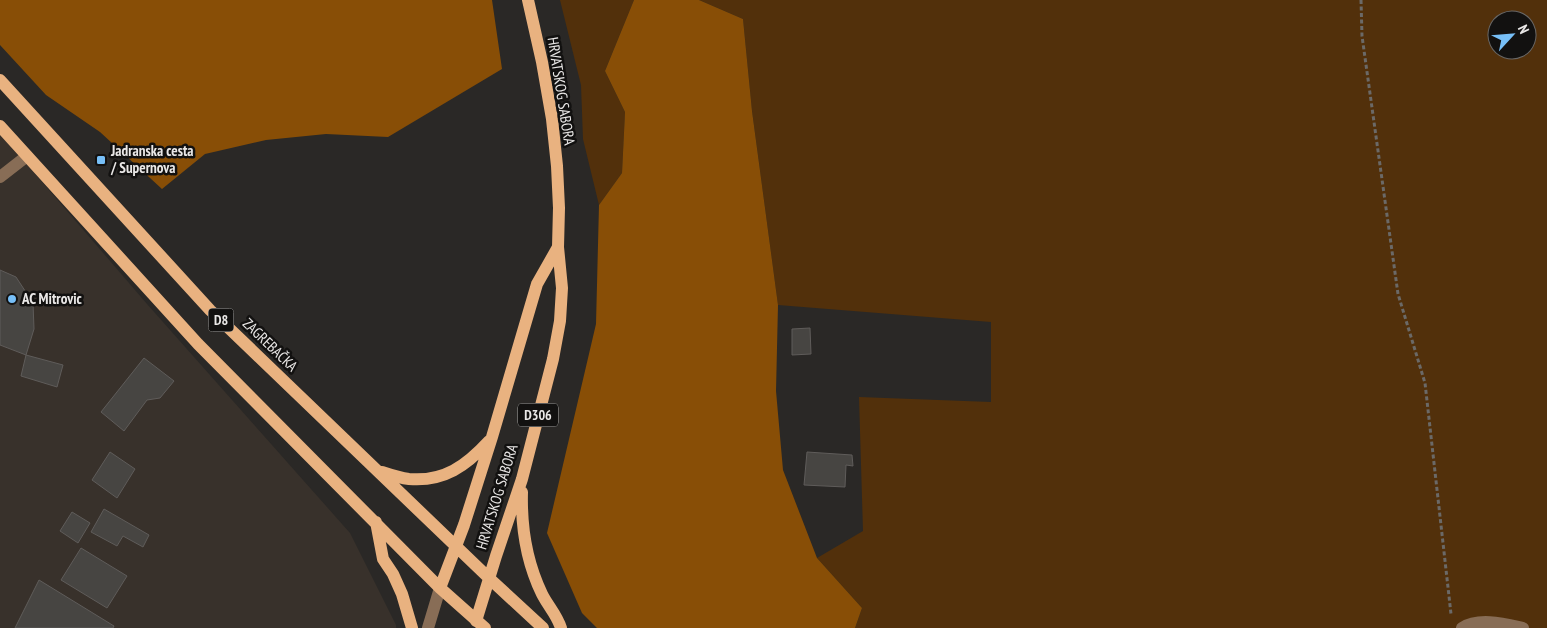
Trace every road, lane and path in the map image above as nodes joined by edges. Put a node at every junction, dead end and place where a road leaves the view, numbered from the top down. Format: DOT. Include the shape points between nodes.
graph roads {
  1 [pos="528,0"];
  2 [pos="1361,0"];
  3 [pos="0,80"];
  4 [pos="0,126"];
  5 [pos="27,156"];
  6 [pos="0,177"];
  7 [pos="558,247"];
  8 [pos="492,438"];
  9 [pos="380,472"];
  10 [pos="522,479"];
  11 [pos="376,522"];
  12 [pos="456,546"];
  13 [pos="490,579"];
  14 [pos="440,588"];
  15 [pos="1452,618"];
  16 [pos="478,626"];
  17 [pos="412,628"];
  18 [pos="428,628"];
  19 [pos="543,628"];
  20 [pos="561,628"];
  21 [pos="1462,628"];
  22 [pos="1523,628"];
  1 -- 7 [label="main road, HRVATSKOG SABORA / D306" via="552,119 559,208"];
  2 -- 15 [label="path" via="1362,36 1398,294 1425,383"];
  3 -- 9 [label="main road, ZAGREBAČKA / D8" via="210,310"];
  4 -- 5 [label="main road, D8"];
  5 -- 6 [label="street"];
  5 -- 11 [label="main road, D8" via="198,344"];
  7 -- 8 [label="main road, HRVATSKOG SABORA / D306" via="537,284"];
  7 -- 10 [label="main road, HRVATSKOG SABORA / D306" via="562,288 560,321"];
  8 -- 9 [label="main road" via="473,459 457,470 434,477 409,479"];
  8 -- 12 [label="main road, HRVATSKOG SABORA / D306"];
  9 -- 12 [label="main road, ZAGREBAČKA / D8"];
  10 -- 13 [label="main road, HRVATSKOG SABORA / D306"];
  10 -- 20 [label="main road" via="524,542 543,596"];
  11 -- 14 [label="main road, D8"];
  11 -- 17 [label="main road" via="383,560 402,594"];
  12 -- 13 [label="main road, ZAGREBAČKA / D8"];
  12 -- 14 [label="main road, HRVATSKOG SABORA"];
  13 -- 16 [label="main road, HRVATSKOG SABORA"];
  13 -- 19 [label="main road, D8"];
  14 -- 16 [label="main road, D8"];
  14 -- 18 [label="street"];
  21 -- 22 [label="street" via="1468,624 1499,622"];
}
